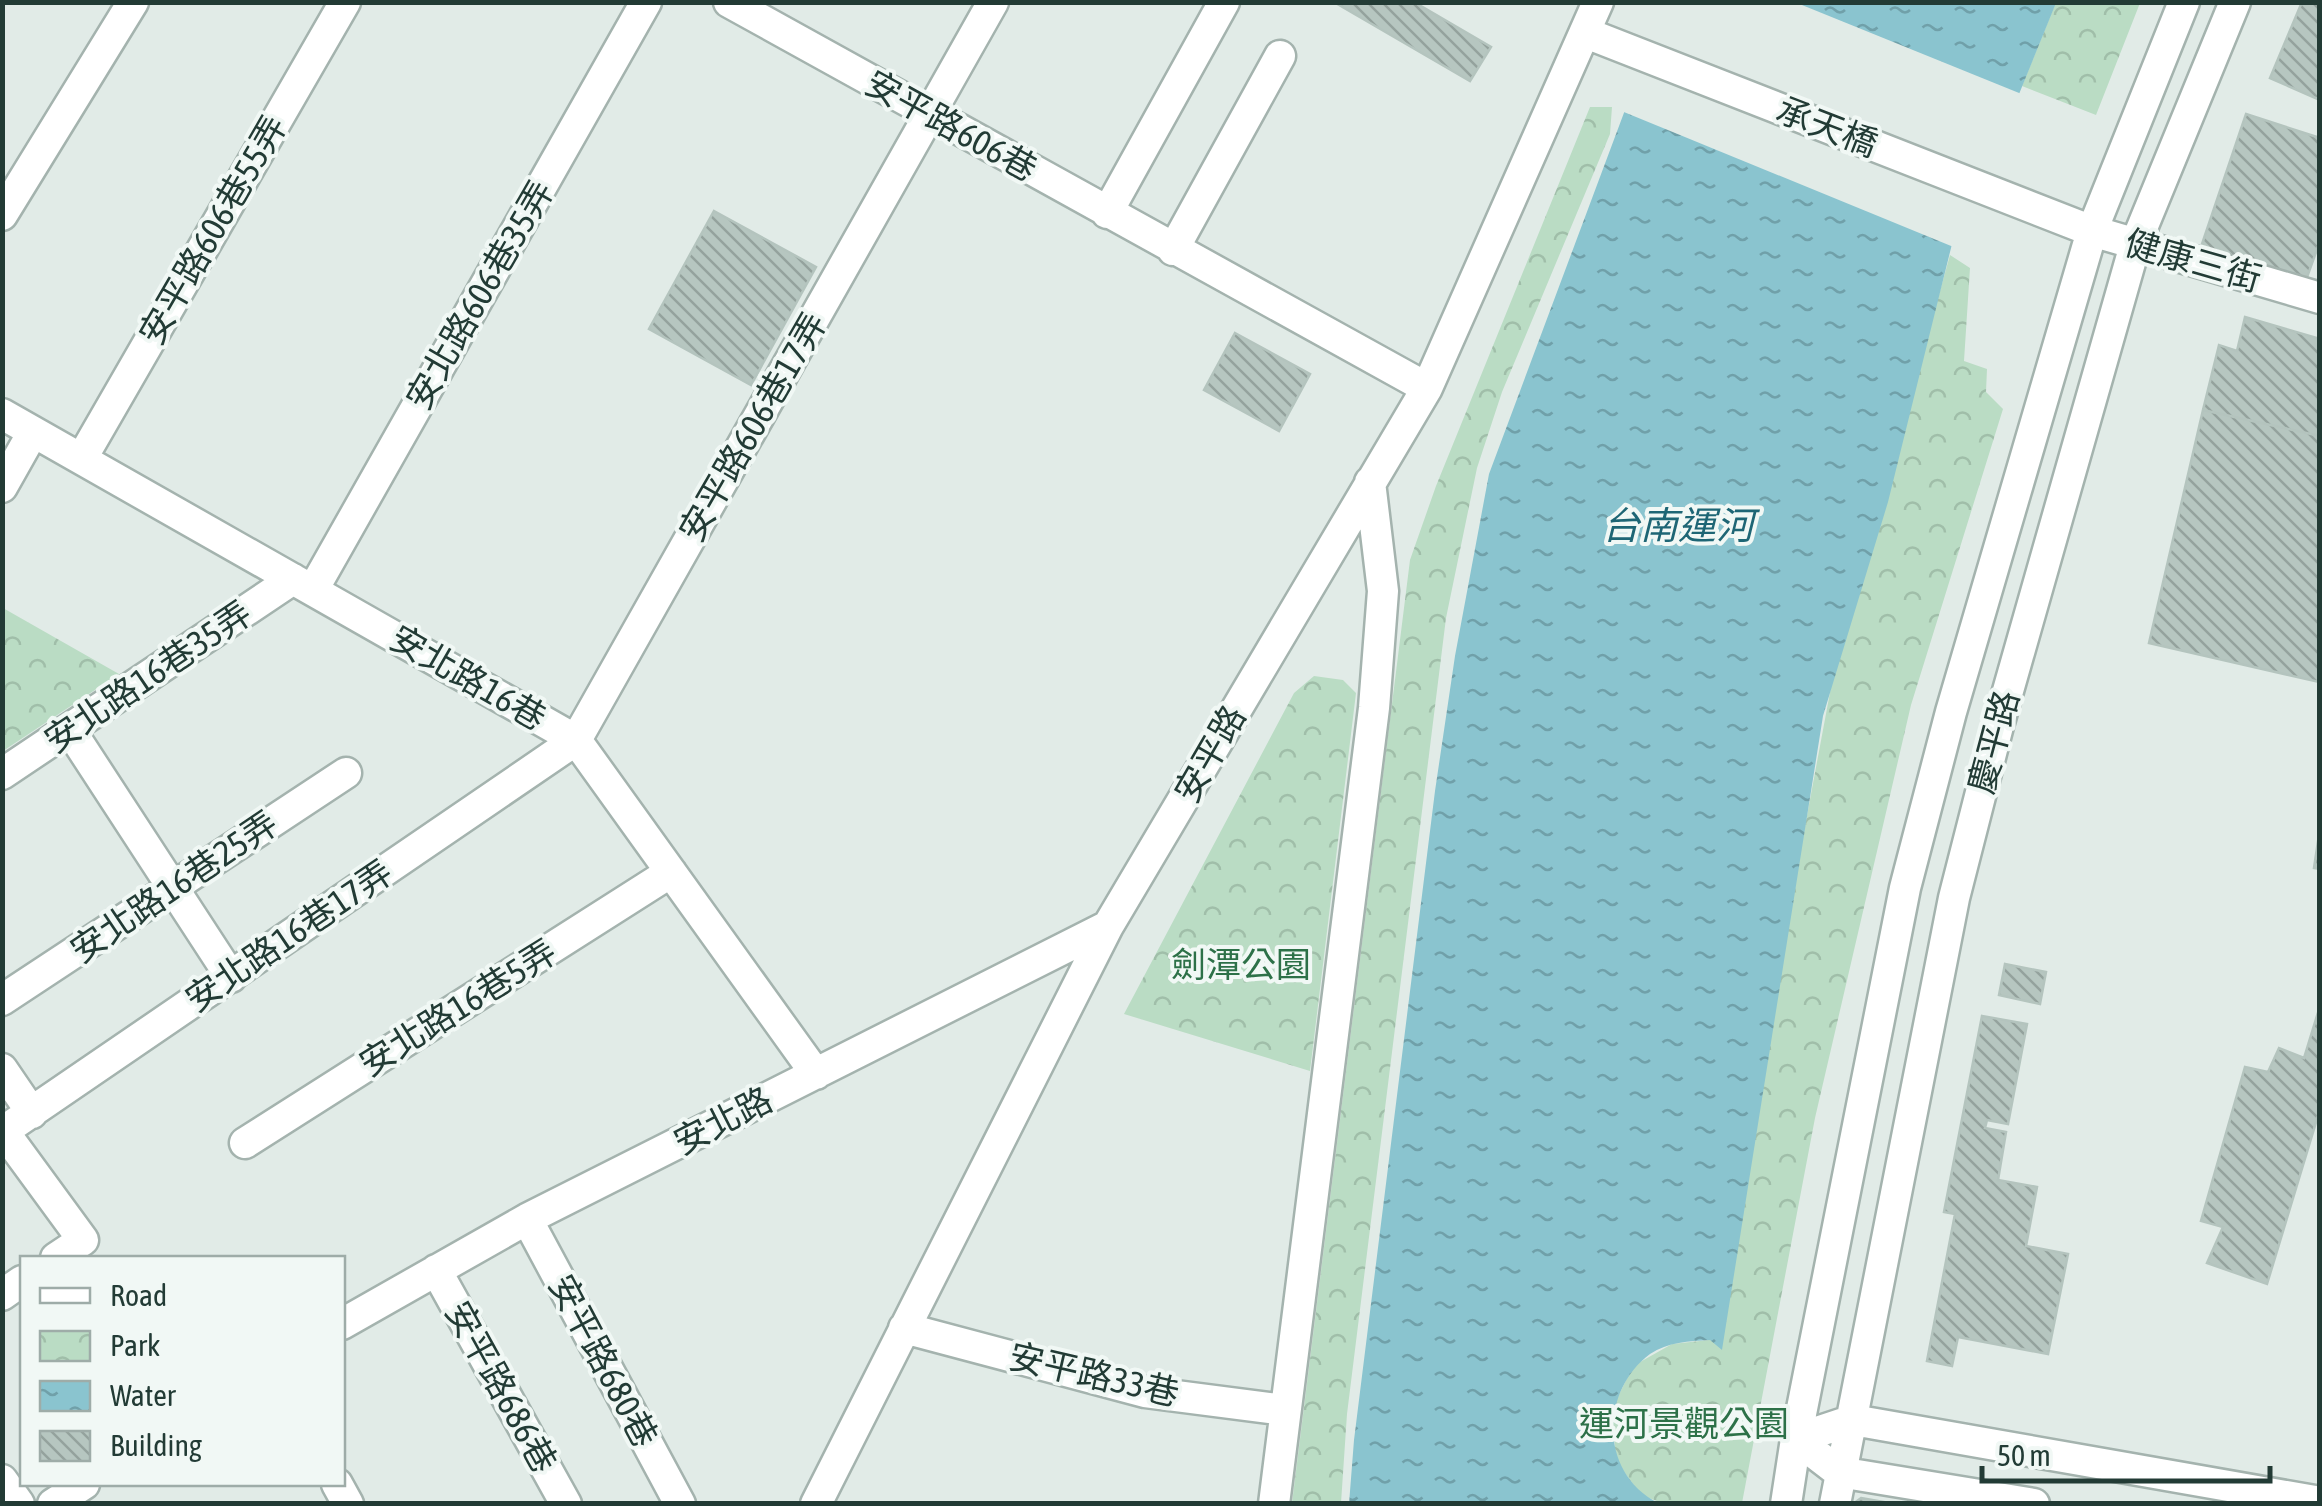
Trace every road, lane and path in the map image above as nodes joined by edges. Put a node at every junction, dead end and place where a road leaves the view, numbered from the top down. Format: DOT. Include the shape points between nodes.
graph roads {
  1 [pos="133,2"];
  2 [pos="344,2"];
  3 [pos="646,2"];
  4 [pos="729,2"];
  5 [pos="993,2"];
  6 [pos="1224,2"];
  7 [pos="1598,2"];
  8 [pos="2184,2"];
  9 [pos="2235,2"];
  10 [pos="1586,34"];
  11 [pos="1280,56"];
  12 [pos="931,114"];
  13 [pos="1107,213"];
  14 [pos="2,215"];
  15 [pos="2080,227"];
  16 [pos="2135,245"];
  17 [pos="1173,250"];
  18 [pos="2320,298"];
  19 [pos="1427,388"];
  20 [pos="2,414"];
  21 [pos="34,432"];
  22 [pos="82,458"];
  23 [pos="1370,482"];
  24 [pos="2,488"];
  25 [pos="303,583"];
  26 [pos="70,730"];
  27 [pos="576,740"];
  28 [pos="346,773"];
  29 [pos="2,774"];
  30 [pos="671,872"];
  31 [pos="173,888"];
  32 [pos="1108,926"];
  33 [pos="231,976"];
  34 [pos="2,1000"];
  35 [pos="2,1068"];
  36 [pos="816,1074"];
  37 [pos="32,1112"];
  38 [pos="3,1132"];
  39 [pos="245,1143"];
  40 [pos="527,1219"];
  41 [pos="59,1256"];
  42 [pos="436,1270"];
  43 [pos="345,1322"];
  44 [pos="904,1328"];
  45 [pos="1285,1410"];
  46 [pos="1853,1420"];
  47 [pos="1796,1439"];
  48 [pos="1839,1472"];
  49 [pos="2,1480"];
  50 [pos="81,1486"];
  51 [pos="2320,1502"];
  52 [pos="19,1504"];
  53 [pos="52,1504"];
  54 [pos="566,1504"];
  55 [pos="680,1504"];
  56 [pos="816,1504"];
  57 [pos="1274,1504"];
  58 [pos="1786,1504"];
  59 [pos="1835,1504"];
  60 [pos="2034,1504"];
  1 -- 14 [label="street"];
  2 -- 22 [label="street, 安平路606巷55弄"];
  3 -- 25 [label="street, 安北路606巷35弄"];
  4 -- 12 [label="street, 安平路606巷"];
  5 -- 12 [label="street, 安平路606巷17弄"];
  6 -- 13 [label="street"];
  7 -- 10 [label="street, 安平路"];
  8 -- 15 [label="street, 慶平路"];
  9 -- 16 [label="street, 慶平路"];
  10 -- 15 [label="street, 承天橋"];
  10 -- 19 [label="street, 安平路"];
  11 -- 17 [label="street"];
  12 -- 13 [label="street, 安平路606巷"];
  12 -- 27 [label="street, 安平路606巷17弄"];
  13 -- 17 [label="street, 安平路606巷"];
  15 -- 16 [label="street, 健康三街"];
  15 -- 47 [label="street, 慶平路" via="1906,888"];
  16 -- 18 [label="street, 健康三街"];
  16 -- 46 [label="street, 慶平路" via="1954,898"];
  17 -- 19 [label="street, 安平路606巷"];
  19 -- 23 [label="street, 安平路"];
  20 -- 21 [label="street, 安北路16巷"];
  21 -- 22 [label="street, 安北路16巷"];
  21 -- 24 [label="street"];
  22 -- 25 [label="street, 安北路16巷"];
  23 -- 32 [label="street, 安平路"];
  23 -- 45 [label="street" via="1384,591 1374,708"];
  25 -- 26 [label="street, 安北路16巷35弄"];
  25 -- 27 [label="street, 安北路16巷"];
  26 -- 29 [label="street, 安北路16巷35弄"];
  26 -- 31 [label="street"];
  27 -- 30 [label="street, 安北路16巷"];
  27 -- 33 [label="street, 安北路16巷17弄"];
  28 -- 31 [label="street, 安北路16巷25弄"];
  30 -- 36 [label="street, 安北路16巷"];
  30 -- 39 [label="street, 安北路16巷5弄"];
  31 -- 33 [label="street"];
  31 -- 34 [label="street, 安北路16巷25弄"];
  32 -- 36 [label="street, 安北路"];
  32 -- 44 [label="street, 安平路"];
  33 -- 37 [label="street, 安北路16巷17弄"];
  35 -- 37 [label="street"];
  36 -- 40 [label="street, 安北路"];
  37 -- 38 [label="street, 安北路16巷17弄"];
  38 -- 41 [label="street" via="82,1240"];
  40 -- 42 [label="street, 安北路"];
  40 -- 55 [label="street, 安平路680巷"];
  42 -- 43 [label="street, 安北路"];
  42 -- 54 [label="street, 安平路686巷"];
  44 -- 45 [label="street, 安平路33巷" via="1145,1392"];
  44 -- 56 [label="street, 安平路"];
  45 -- 57 [label="street"];
  46 -- 47 [label="street"];
  46 -- 48 [label="street, 慶平路"];
  46 -- 51 [label="street"];
  47 -- 48 [label="street"];
  47 -- 58 [label="street, 慶平路"];
  48 -- 59 [label="street, 慶平路"];
  48 -- 60 [label="street"];
  49 -- 52 [label="street"];
  50 -- 53 [label="street"];
}
